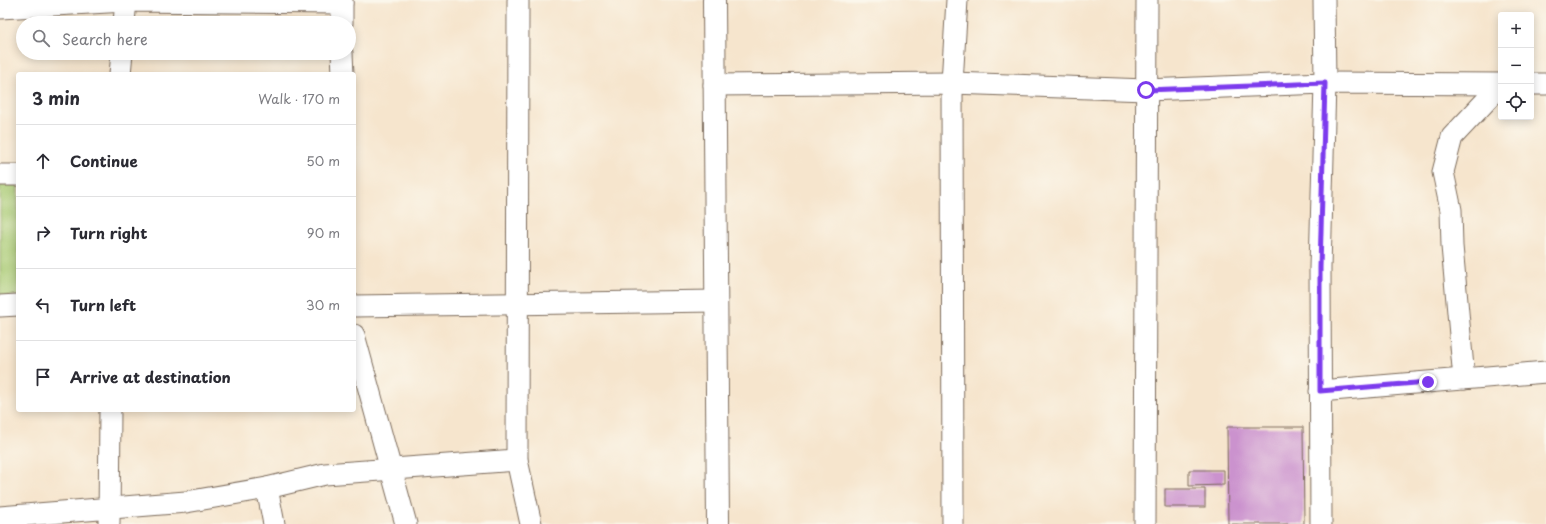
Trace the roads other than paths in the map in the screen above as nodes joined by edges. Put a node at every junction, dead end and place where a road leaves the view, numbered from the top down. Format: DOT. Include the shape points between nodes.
graph roads {
  1 [pos="518,0"];
  2 [pos="714,0"];
  3 [pos="957,0"];
  4 [pos="1147,0"];
  5 [pos="1324,0"];
  6 [pos="126,1"];
  7 [pos="0,8"];
  8 [pos="342,9"];
  9 [pos="125,16"];
  10 [pos="121,60"];
  11 [pos="342,60"];
  12 [pos="120,72"];
  13 [pos="343,72"];
  14 [pos="952,83"];
  15 [pos="1325,83"];
  16 [pos="1498,84"];
  17 [pos="1534,84"];
  18 [pos="1546,84"];
  19 [pos="714,85"];
  20 [pos="1498,87"];
  21 [pos="1146,90"];
  22 [pos="0,175"];
  23 [pos="16,175"];
  24 [pos="716,301"];
  25 [pos="518,304"];
  26 [pos="16,305"];
  27 [pos="0,306"];
  28 [pos="356,306"];
  29 [pos="356,343"];
  30 [pos="1546,372"];
  31 [pos="1464,379"];
  32 [pos="1320,391"];
  33 [pos="110,412"];
  34 [pos="517,460"];
  35 [pos="391,469"];
  36 [pos="267,488"];
  37 [pos="110,516"];
  38 [pos="0,517"];
  39 [pos="274,524"];
  40 [pos="406,524"];
  41 [pos="531,524"];
  42 [pos="718,524"];
  43 [pos="953,524"];
  44 [pos="1144,524"];
  45 [pos="1321,524"];
  1 -- 25 [label="street"];
  2 -- 19 [label="street"];
  3 -- 14 [label="street"];
  4 -- 21 [label="street"];
  5 -- 15 [label="street"];
  6 -- 7 [label="street"];
  6 -- 8 [label="street"];
  6 -- 9 [label="street"];
  10 -- 12 [label="street"];
  11 -- 13 [label="street"];
  14 -- 19 [label="street"];
  14 -- 21 [label="street"];
  14 -- 43 [label="street"];
  15 -- 16 [label="street"];
  15 -- 21 [label="street"];
  15 -- 32 [label="street"];
  17 -- 18 [label="street"];
  19 -- 24 [label="street"];
  20 -- 31 [label="street" via="1452,137 1443,172 1451,210"];
  21 -- 44 [label="street"];
  22 -- 23 [label="street"];
  24 -- 25 [label="street"];
  24 -- 42 [label="street"];
  25 -- 28 [label="street"];
  25 -- 34 [label="street"];
  26 -- 27 [label="street"];
  29 -- 35 [label="street"];
  30 -- 31 [label="street"];
  31 -- 32 [label="street"];
  32 -- 45 [label="street"];
  33 -- 37 [label="street"];
  34 -- 35 [label="street"];
  34 -- 41 [label="street"];
  35 -- 36 [label="street" via="325,474"];
  35 -- 40 [label="street"];
  36 -- 37 [label="street"];
  36 -- 39 [label="street"];
  37 -- 38 [label="street"];
}
